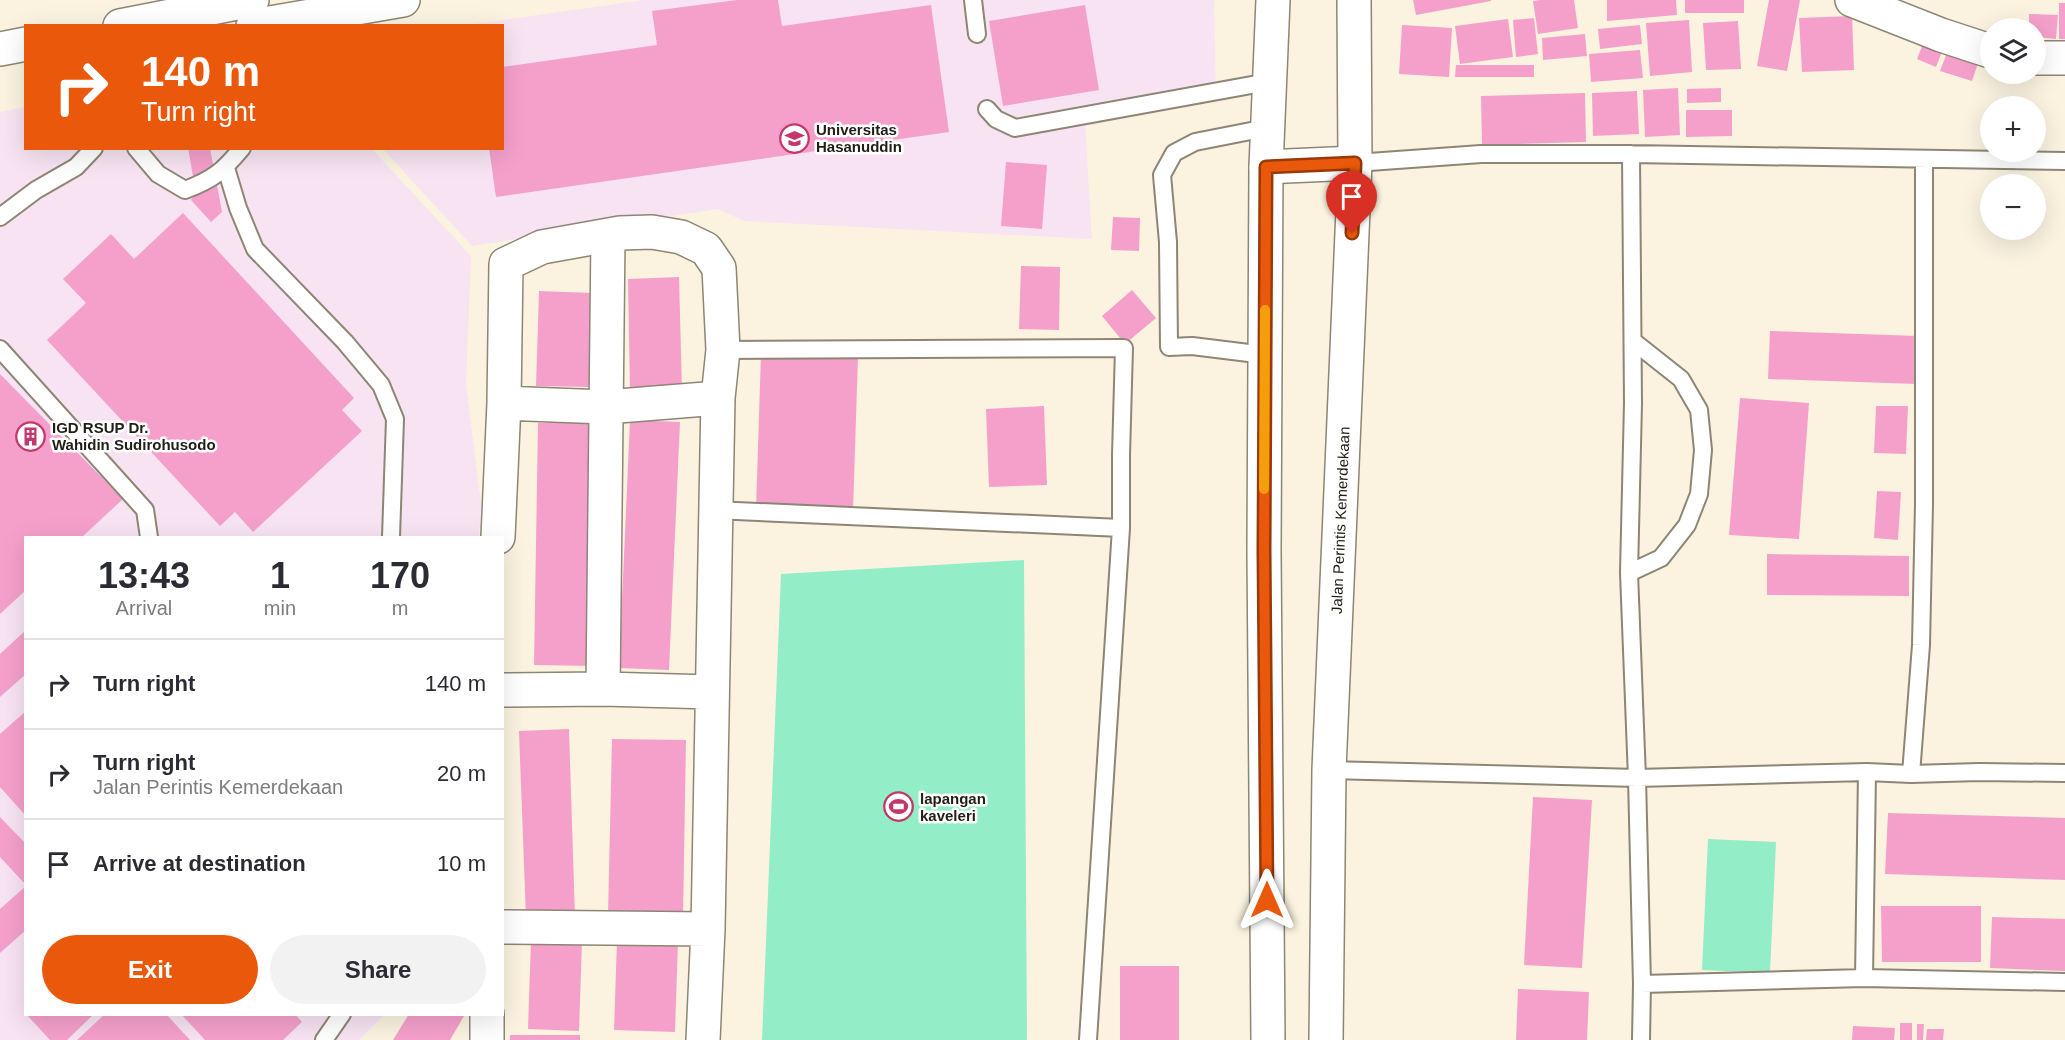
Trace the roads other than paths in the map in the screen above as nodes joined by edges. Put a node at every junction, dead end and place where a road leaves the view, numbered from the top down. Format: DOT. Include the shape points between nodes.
graph roads {
  1 [pos="252,0"];
  2 [pos="403,0"];
  3 [pos="973,0"];
  4 [pos="1273,0"];
  5 [pos="1354,0"];
  6 [pos="1852,0"];
  7 [pos="211,4"];
  8 [pos="355,16"];
  9 [pos="128,24"];
  10 [pos="273,24"];
  11 [pos="977,34"];
  12 [pos="24,44"];
  13 [pos="1980,48"];
  14 [pos="0,49"];
  15 [pos="2046,58"];
  16 [pos="2065,58"];
  17 [pos="24,66"];
  18 [pos="0,70"];
  19 [pos="1268,82"];
  20 [pos="987,109"];
  21 [pos="1266,128"];
  22 [pos="92,150"];
  23 [pos="138,150"];
  24 [pos="241,150"];
  25 [pos="1631,153"];
  26 [pos="1924,159"];
  27 [pos="2065,161"];
  28 [pos="1355,163"];
  29 [pos="1266,167"];
  30 [pos="226,168"];
  31 [pos="0,217"];
  32 [pos="608,236"];
  33 [pos="1633,341"];
  34 [pos="0,349"];
  35 [pos="723,350"];
  36 [pos="1265,355"];
  37 [pos="717,398"];
  38 [pos="504,403"];
  39 [pos="606,407"];
  40 [pos="714,510"];
  41 [pos="1121,528"];
  42 [pos="149,536"];
  43 [pos="391,536"];
  44 [pos="498,536"];
  45 [pos="1629,573"];
  46 [pos="603,689"];
  47 [pos="504,690"];
  48 [pos="712,692"];
  49 [pos="1329,770"];
  50 [pos="1867,772"];
  51 [pos="2065,773"];
  52 [pos="1911,774"];
  53 [pos="1637,778"];
  54 [pos="504,927"];
  55 [pos="708,929"];
  56 [pos="1864,978"];
  57 [pos="2065,982"];
  58 [pos="1641,984"];
  59 [pos="341,1016"];
  60 [pos="487,1016"];
  61 [pos="324,1040"];
  62 [pos="487,1040"];
  63 [pos="703,1040"];
  64 [pos="1088,1040"];
  65 [pos="1268,1040"];
  66 [pos="1326,1040"];
  67 [pos="1641,1040"];
  1 -- 7 [label="main road"];
  2 -- 8 [label="main road"];
  3 -- 11 [label="lane"];
  4 -- 19 [label="main road"];
  5 -- 28 [label="main road, Jalan Perintis Kemerdekaan"];
  6 -- 13 [label="main road"];
  7 -- 9 [label="main road"];
  8 -- 10 [label="main road"];
  12 -- 14 [label="main road"];
  15 -- 16 [label="main road"];
  17 -- 18 [label="main road"];
  19 -- 20 [label="lane" via="1015,128 996,119"];
  19 -- 21 [label="main road"];
  21 -- 29 [label="main road"];
  21 -- 36 [label="lane" via="1195,142 1174,153 1161,175 1168,242 1169,347"];
  22 -- 31 [label="lane" via="76,167"];
  23 -- 30 [label="lane" via="158,174 185,190"];
  24 -- 30 [label="lane"];
  25 -- 26 [label="lane"];
  25 -- 28 [label="lane" via="1481,154"];
  25 -- 33 [label="lane"];
  26 -- 27 [label="lane"];
  26 -- 52 [label="lane" via="1921,645"];
  28 -- 29 [label="main road"];
  28 -- 49 [label="main road, Jalan Perintis Kemerdekaan"];
  29 -- 36 [label="main road"];
  30 -- 43 [label="lane" via="255,249 381,385 395,419"];
  32 -- 35 [label="main road" via="652,232 681,237 706,249 719,268"];
  32 -- 38 [label="main road" via="542,246 506,264"];
  32 -- 39 [label="main road"];
  33 -- 45 [label="lane"];
  33 -- 45 [label="lane" via="1681,379 1699,410 1702,450 1699,494 1687,525 1661,558"];
  34 -- 42 [label="lane" via="145,510"];
  35 -- 37 [label="main road"];
  35 -- 41 [label="lane" via="1124,348"];
  36 -- 65 [label="main road"];
  37 -- 39 [label="main road"];
  37 -- 40 [label="main road"];
  38 -- 39 [label="main road"];
  38 -- 44 [label="main road"];
  39 -- 46 [label="main road"];
  40 -- 41 [label="lane"];
  40 -- 48 [label="main road"];
  41 -- 64 [label="lane"];
  45 -- 53 [label="lane"];
  46 -- 47 [label="main road"];
  46 -- 48 [label="main road"];
  48 -- 55 [label="main road"];
  49 -- 53 [label="lane"];
  49 -- 66 [label="main road, Jalan Perintis Kemerdekaan"];
  50 -- 52 [label="lane"];
  50 -- 53 [label="lane"];
  50 -- 56 [label="lane"];
  51 -- 52 [label="lane"];
  53 -- 58 [label="lane"];
  54 -- 55 [label="main road"];
  55 -- 63 [label="main road"];
  56 -- 57 [label="lane"];
  56 -- 58 [label="lane"];
  58 -- 67 [label="lane"];
  59 -- 61 [label="lane"];
  60 -- 62 [label="main road"];
}
